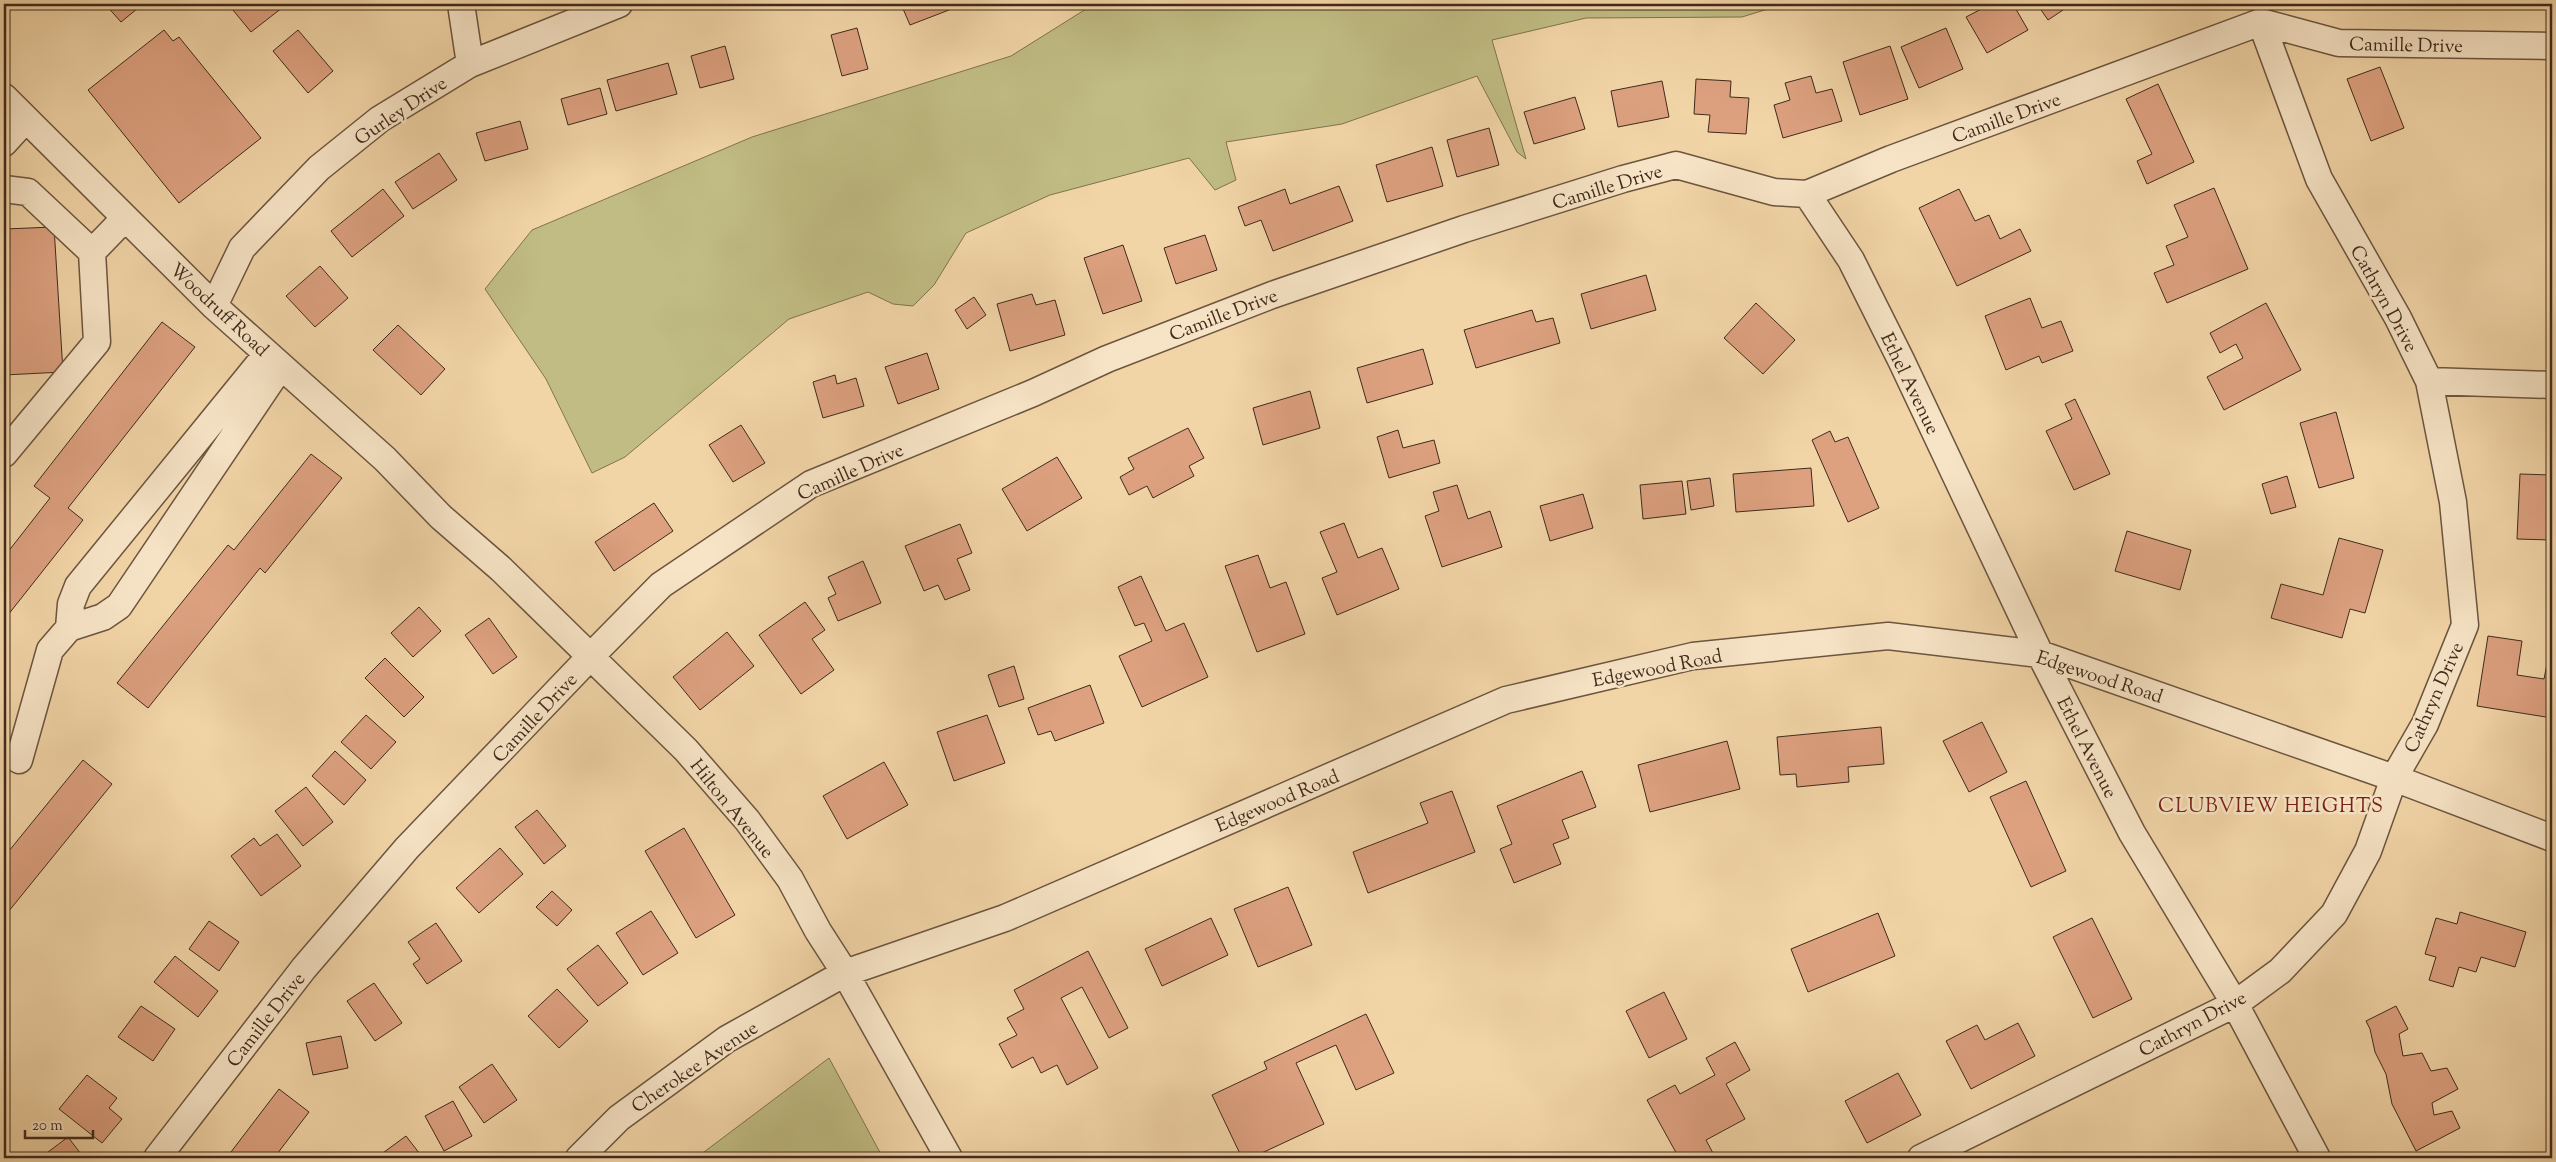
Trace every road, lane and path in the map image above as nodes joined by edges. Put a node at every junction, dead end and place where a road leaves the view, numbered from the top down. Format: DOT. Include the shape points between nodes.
graph roads {
  1 [pos="461,4"];
  2 [pos="619,4"];
  3 [pos="2261,22"];
  4 [pos="2552,46"];
  5 [pos="470,64"];
  6 [pos="4,97"];
  7 [pos="26,119"];
  8 [pos="4,143"];
  9 [pos="4,189"];
  10 [pos="1807,194"];
  11 [pos="125,218"];
  12 [pos="92,252"];
  13 [pos="214,306"];
  14 [pos="274,360"];
  15 [pos="2429,381"];
  16 [pos="2552,385"];
  17 [pos="4,454"];
  18 [pos="441,517"];
  19 [pos="69,628"];
  20 [pos="2040,654"];
  21 [pos="590,657"];
  22 [pos="19,760"];
  23 [pos="2394,778"];
  24 [pos="2552,838"];
  25 [pos="845,973"];
  26 [pos="2235,1004"];
  27 [pos="157,1158"];
  28 [pos="579,1158"];
  29 [pos="949,1158"];
  30 [pos="1921,1158"];
  31 [pos="2317,1158"];
  1 -- 5 [label="street"];
  2 -- 5 [label="street, Gurley Drive"];
  3 -- 4 [label="street, Camille Drive" via="2339,43"];
  3 -- 10 [label="street, Camille Drive" via="1891,159"];
  3 -- 15 [label="street, Cathryn Drive" via="2319,179 2398,318"];
  5 -- 13 [label="street, Gurley Drive" via="380,118 319,168 242,248"];
  6 -- 7 [label="street, Woodruff Road"];
  7 -- 8 [label="street"];
  7 -- 11 [label="street, Woodruff Road"];
  9 -- 12 [label="street" via="28,192"];
  10 -- 20 [label="street, Ethel Avenue" via="1855,268"];
  10 -- 21 [label="street, Camille Drive" via="1774,192 1676,165 1464,229 1272,295 1107,359 1033,393 811,484 662,585"];
  11 -- 12 [label="street"];
  11 -- 13 [label="street, Woodruff Road"];
  12 -- 17 [label="street" via="97,342"];
  13 -- 14 [label="street, Woodruff Road"];
  14 -- 18 [label="street, Woodruff Road" via="385,459"];
  14 -- 19 [label="street" via="78,586 71,604"];
  14 -- 19 [label="street" via="119,606 103,617"];
  15 -- 16 [label="street"];
  15 -- 23 [label="street, Cathryn Drive" via="2453,502 2465,625 2425,724"];
  18 -- 21 [label="street, Hilton Avenue" via="501,569"];
  19 -- 22 [label="street" via="50,650"];
  20 -- 23 [label="street, Edgewood Road"];
  20 -- 25 [label="street, Edgewood Road" via="1888,636 1693,656 1506,700 1005,918"];
  20 -- 26 [label="street, Ethel Avenue" via="2132,833"];
  21 -- 25 [label="street, Hilton Avenue" via="686,750 746,820 790,879"];
  21 -- 27 [label="street, Camille Drive" via="394,863 304,968"];
  23 -- 24 [label="street, Edgewood Road"];
  23 -- 26 [label="street, Cathryn Drive" via="2368,851 2334,914 2280,971"];
  25 -- 28 [label="street, Cherokee Avenue" via="727,1039 619,1118"];
  25 -- 29 [label="street, Hilton Avenue"];
  26 -- 30 [label="street, Cathryn Drive"];
  26 -- 31 [label="street, Ethel Avenue"];
}
